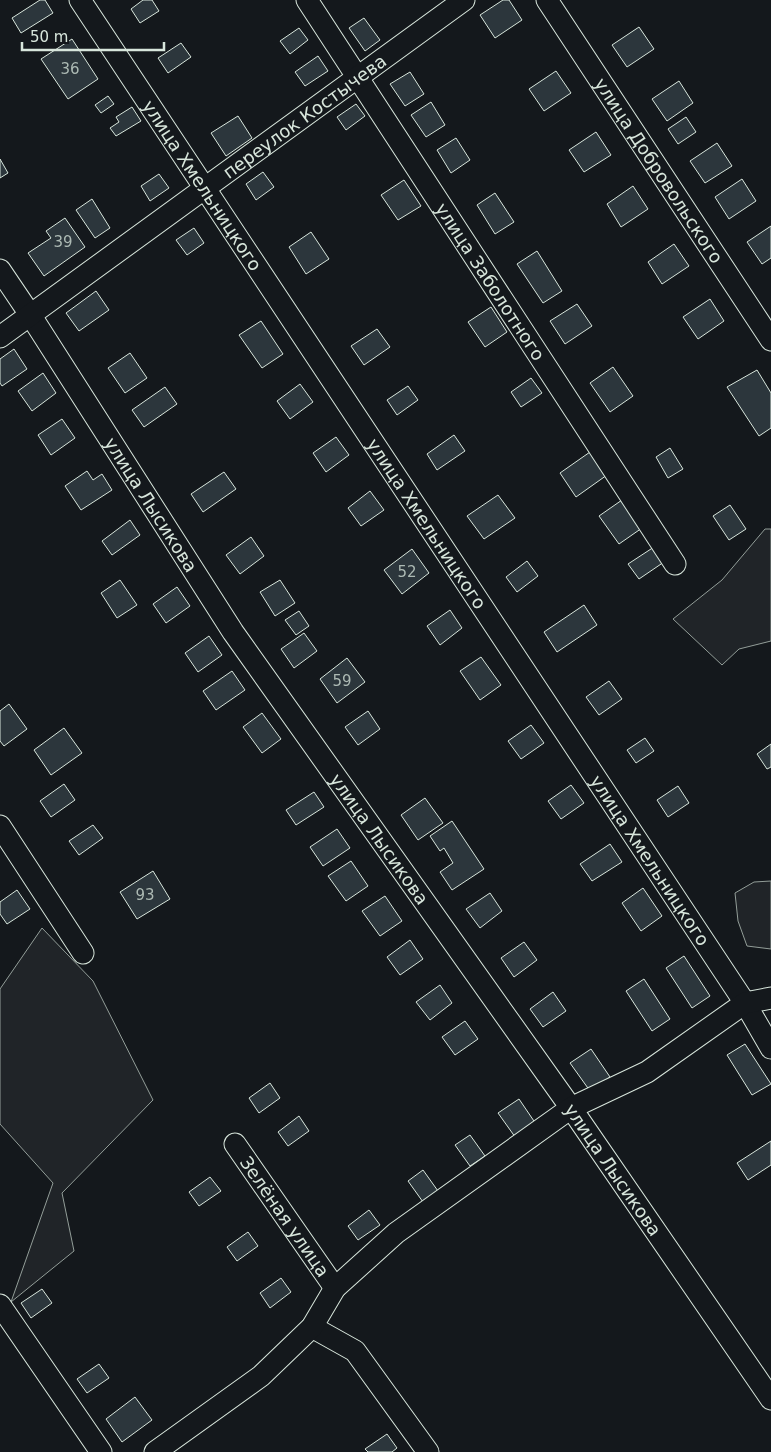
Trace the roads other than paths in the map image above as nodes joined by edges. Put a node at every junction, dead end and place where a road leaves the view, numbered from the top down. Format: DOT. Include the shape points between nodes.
graph roads {
  1 [pos="80,0"];
  2 [pos="307,0"];
  3 [pos="464,0"];
  4 [pos="547,0"];
  5 [pos="358,76"];
  6 [pos="205,188"];
  7 [pos="0,270"];
  8 [pos="31,316"];
  9 [pos="0,337"];
  10 [pos="771,340"];
  11 [pos="675,564"];
  12 [pos="0,826"];
  13 [pos="83,953"];
  14 [pos="771,998"];
  15 [pos="745,1003"];
  16 [pos="771,1048"];
  17 [pos="571,1108"];
  18 [pos="235,1144"];
  19 [pos="335,1288"];
  20 [pos="0,1305"];
  21 [pos="312,1327"];
  22 [pos="771,1399"];
  23 [pos="101,1452"];
  24 [pos="155,1452"];
  25 [pos="428,1452"];
  1 -- 6 [label="street, улица Хмельницкого"];
  2 -- 5 [label="street, улица Заболотного"];
  3 -- 5 [label="street, переулок Костычева"];
  4 -- 10 [label="street, улица Добровольского"];
  5 -- 6 [label="street, переулок Костычева"];
  5 -- 11 [label="street, улица Заболотного"];
  6 -- 8 [label="street, переулок Костычева"];
  6 -- 15 [label="street, улица Хмельницкого"];
  7 -- 8 [label="street, улица Лысикова"];
  8 -- 9 [label="street, переулок Костычева"];
  8 -- 17 [label="street, улица Лысикова" via="233,632"];
  12 -- 13 [label="street"];
  14 -- 15 [label="street"];
  15 -- 16 [label="street, улица Хмельницкого"];
  15 -- 17 [label="street" via="647,1072"];
  17 -- 19 [label="street" via="396,1233"];
  17 -- 22 [label="street, улица Лысикова"];
  18 -- 19 [label="street, Зелёная улица"];
  19 -- 21 [label="street"];
  20 -- 23 [label="street"];
  21 -- 24 [label="street" via="261,1376"];
  21 -- 25 [label="street" via="354,1351"];
}
